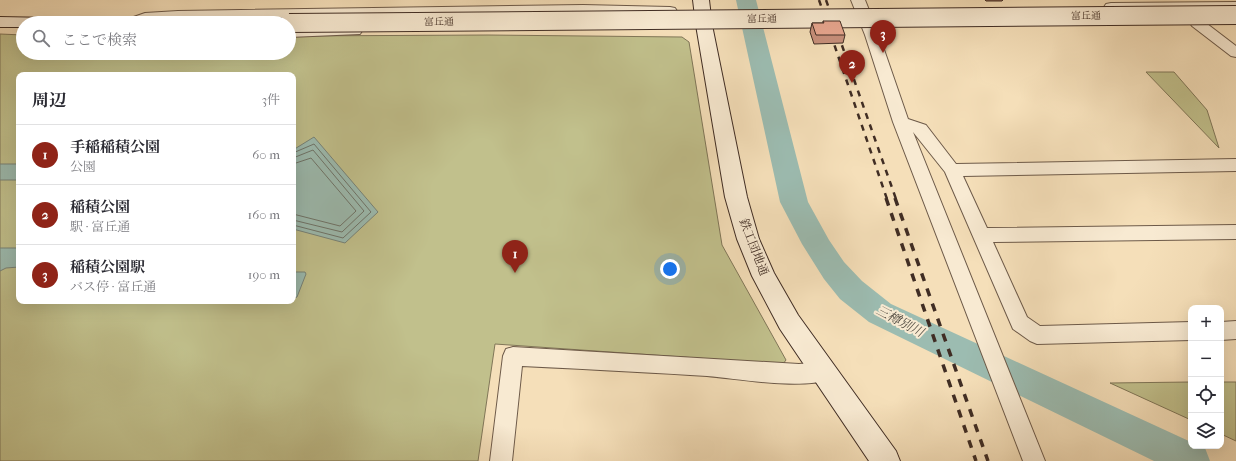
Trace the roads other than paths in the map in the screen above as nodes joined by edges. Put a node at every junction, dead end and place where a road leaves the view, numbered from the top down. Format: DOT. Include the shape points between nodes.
graph roads {
  1 [pos="188,0"];
  2 [pos="1167,3"];
  3 [pos="860,5"];
  4 [pos="408,6"];
  5 [pos="1236,6"];
  6 [pos="702,12"];
  7 [pos="178,14"];
  8 [pos="1236,15"];
  9 [pos="156,16"];
  10 [pos="0,22"];
  11 [pos="16,22"];
  12 [pos="296,23"];
  13 [pos="1197,23"];
  14 [pos="1236,23"];
  15 [pos="868,26"];
  16 [pos="296,33"];
  17 [pos="1236,53"];
  18 [pos="901,122"];
  19 [pos="1234,169"];
  20 [pos="952,170"];
  21 [pos="1236,232"];
  22 [pos="981,235"];
  23 [pos="1236,330"];
  24 [pos="1188,331"];
  25 [pos="1224,331"];
  26 [pos="823,372"];
  27 [pos="501,461"];
  28 [pos="886,461"];
  29 [pos="1034,461"];
  1 -- 7 [label="street"];
  2 -- 3 [label="street"];
  2 -- 5 [label="street"];
  3 -- 15 [label="street"];
  4 -- 6 [label="street"];
  4 -- 7 [label="street"];
  6 -- 16 [label="street"];
  6 -- 26 [label="street, 鉄工団地通" via="736,198 748,239 788,322"];
  7 -- 9 [label="street"];
  8 -- 12 [label="street, 富丘通, bridge"];
  10 -- 11 [label="street"];
  13 -- 14 [label="street"];
  13 -- 15 [label="street"];
  13 -- 17 [label="street"];
  15 -- 18 [label="street"];
  18 -- 20 [label="street" via="920,129"];
  18 -- 29 [label="street"];
  19 -- 20 [label="street"];
  20 -- 22 [label="street"];
  21 -- 22 [label="street"];
  22 -- 24 [label="street" via="1020,323 1037,334"];
  23 -- 25 [label="street"];
  26 -- 27 [label="street" via="799,374 513,356"];
  26 -- 28 [label="street, 鉄工団地通"];
}
